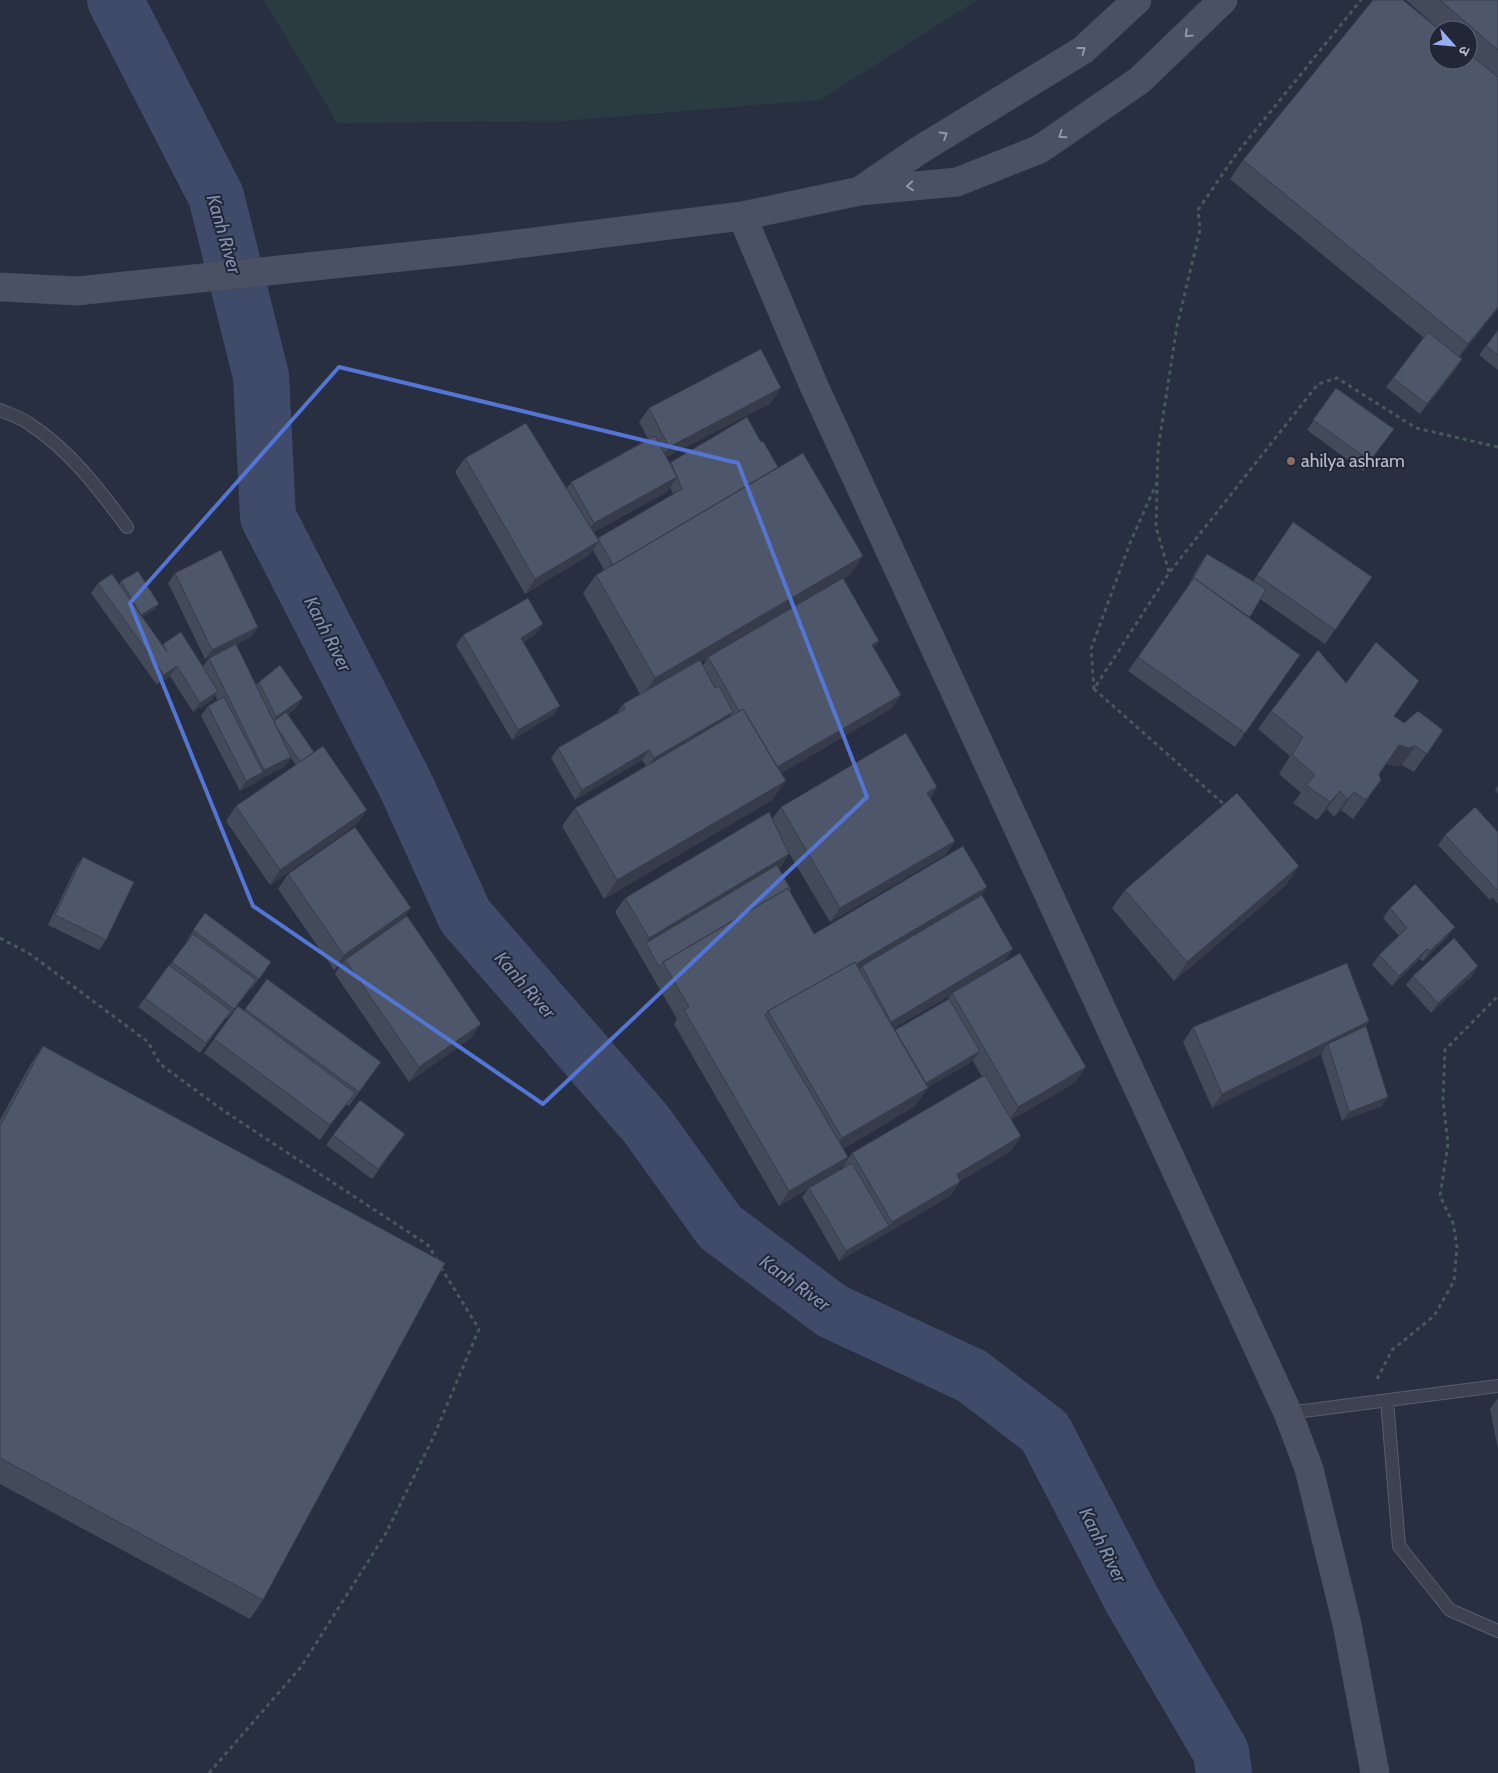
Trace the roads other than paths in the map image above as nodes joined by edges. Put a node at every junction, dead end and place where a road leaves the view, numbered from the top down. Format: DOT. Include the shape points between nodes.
graph roads {
  1 [pos="1137,0"];
  2 [pos="1223,0"];
  3 [pos="860,191"];
  4 [pos="742,216"];
  5 [pos="0,287"];
  6 [pos="0,410"];
  7 [pos="127,527"];
  8 [pos="1498,1386"];
  9 [pos="1387,1401"];
  10 [pos="1288,1413"];
  11 [pos="1498,1631"];
  12 [pos="1375,1773"];
  3 -- 1 [label="street, one-way" via="918,151 1083,50"];
  2 -- 3 [label="street, one-way" via="1140,80 1040,150 958,182"];
  3 -- 4 [label="street"];
  4 -- 5 [label="street" via="469,250 77,291"];
  4 -- 10 [label="street" via="814,386"];
  6 -- 7 [label="lane" via="28,422 66,453"];
  8 -- 9 [label="lane"];
  9 -- 10 [label="lane"];
  9 -- 11 [label="lane" via="1399,1546 1450,1610"];
  10 -- 12 [label="street" via="1309,1469 1347,1624"];
}
